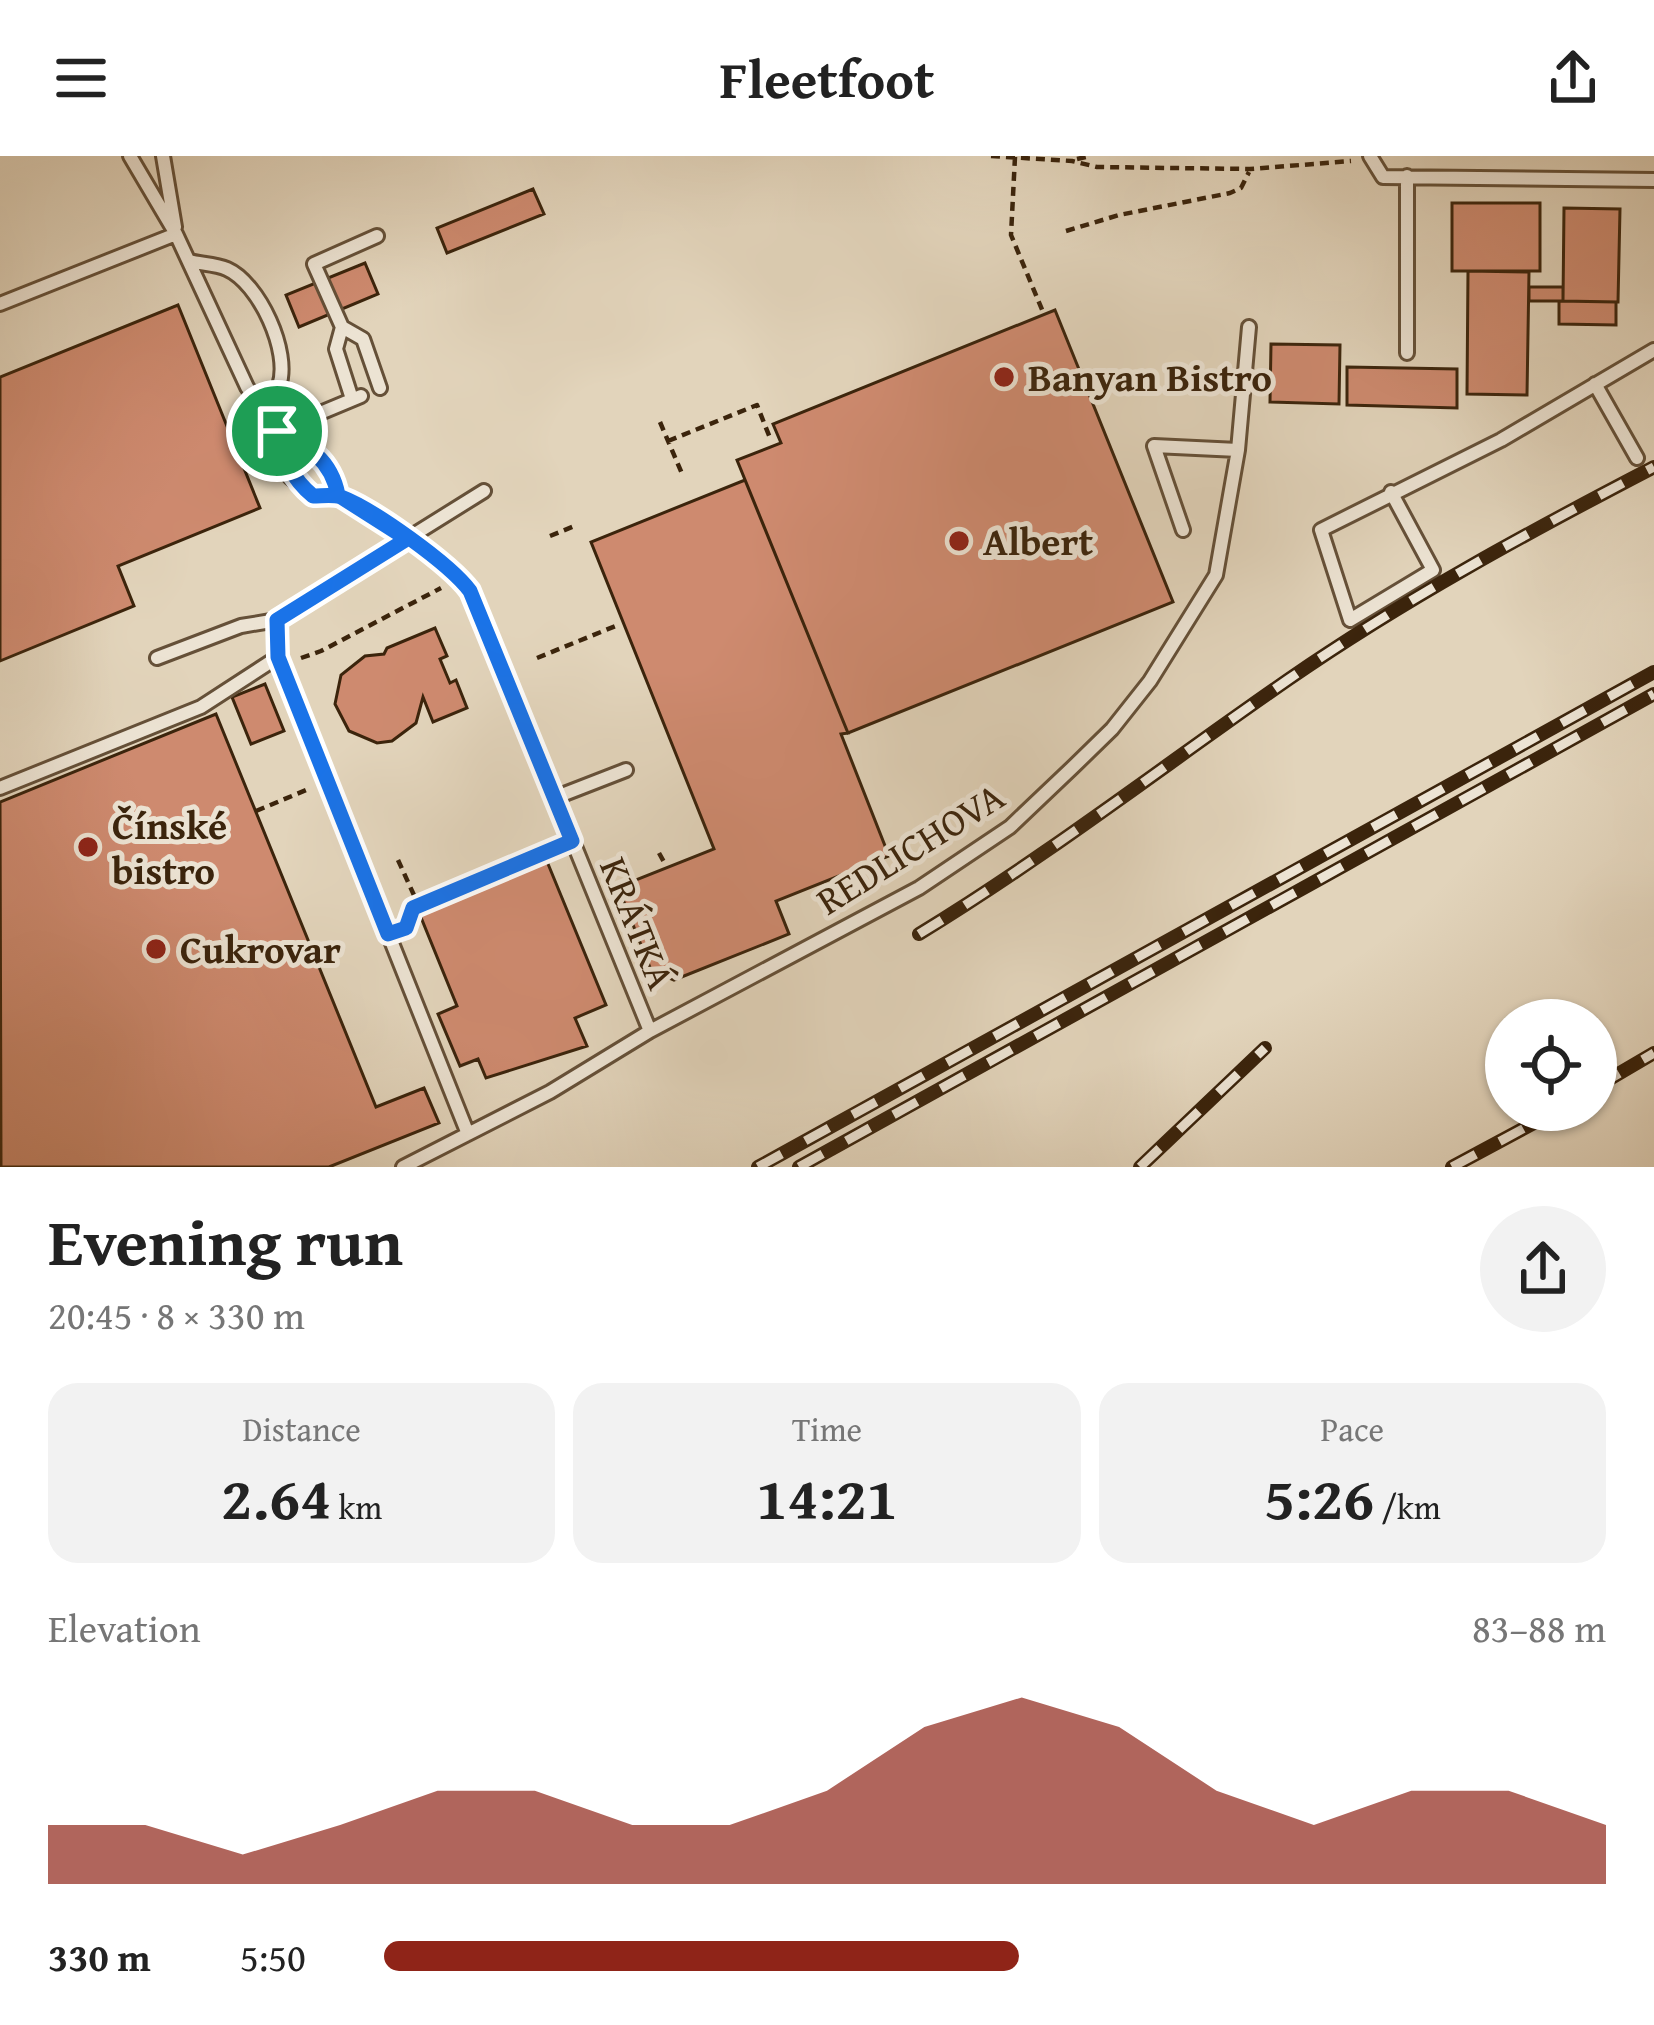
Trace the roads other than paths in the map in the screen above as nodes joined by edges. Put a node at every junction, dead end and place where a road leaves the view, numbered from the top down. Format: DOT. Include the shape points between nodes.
graph roads {
  1 [pos="130,156"];
  2 [pos="163,156"];
  3 [pos="1366,156"];
  4 [pos="1407,176"];
  5 [pos="1654,180"];
  6 [pos="176,234"];
  7 [pos="377,236"];
  8 [pos="189,261"];
  9 [pos="0,304"];
  10 [pos="342,327"];
  11 [pos="1250,327"];
  12 [pos="1654,350"];
  13 [pos="1407,353"];
  14 [pos="1595,384"];
  15 [pos="380,388"];
  16 [pos="263,410"];
  17 [pos="277,431"];
  18 [pos="1238,450"];
  19 [pos="1637,458"];
  20 [pos="484,491"];
  21 [pos="1391,492"];
  22 [pos="338,495"];
  23 [pos="1183,530"];
  24 [pos="407,539"];
  25 [pos="277,620"];
  26 [pos="278,657"];
  27 [pos="157,658"];
  28 [pos="626,770"];
  29 [pos="0,788"];
  30 [pos="554,798"];
  31 [pos="650,1031"];
  32 [pos="468,1134"];
  33 [pos="403,1167"];
  1 -- 6 [label="lane"];
  2 -- 6 [label="lane"];
  3 -- 4 [label="lane" via="1383,177"];
  4 -- 5 [label="lane"];
  4 -- 13 [label="lane"];
  6 -- 8 [label="lane"];
  6 -- 9 [label="lane"];
  7 -- 10 [label="lane" via="314,263"];
  8 -- 16 [label="lane"];
  8 -- 16 [label="lane" via="227,269 263,306 280,354 279,388"];
  10 -- 15 [label="lane" via="363,339"];
  10 -- 17 [label="lane" via="336,349 357,398"];
  11 -- 18 [label="lane, REDLICHOVA"];
  12 -- 14 [label="lane"];
  14 -- 19 [label="lane"];
  14 -- 21 [label="lane"];
  16 -- 17 [label="lane"];
  17 -- 22 [label="lane" via="328,466"];
  17 -- 22 [label="lane, KRÁTKÁ" via="290,477 313,496"];
  18 -- 23 [label="lane" via="1154,446"];
  18 -- 31 [label="lane, REDLICHOVA" via="1216,575 1112,729 1010,827 919,888"];
  20 -- 24 [label="lane"];
  21 -- 21 [label="lane" via="1321,530 1350,620 1433,570"];
  22 -- 24 [label="lane, KRÁTKÁ"];
  24 -- 25 [label="lane"];
  24 -- 30 [label="lane, KRÁTKÁ" via="470,591"];
  25 -- 26 [label="lane"];
  25 -- 27 [label="lane"];
  26 -- 29 [label="lane" via="201,707"];
  26 -- 32 [label="lane"];
  28 -- 30 [label="lane"];
  30 -- 31 [label="lane, KRÁTKÁ"];
  31 -- 32 [label="lane, REDLICHOVA"];
  32 -- 33 [label="lane, REDLICHOVA"];
}
